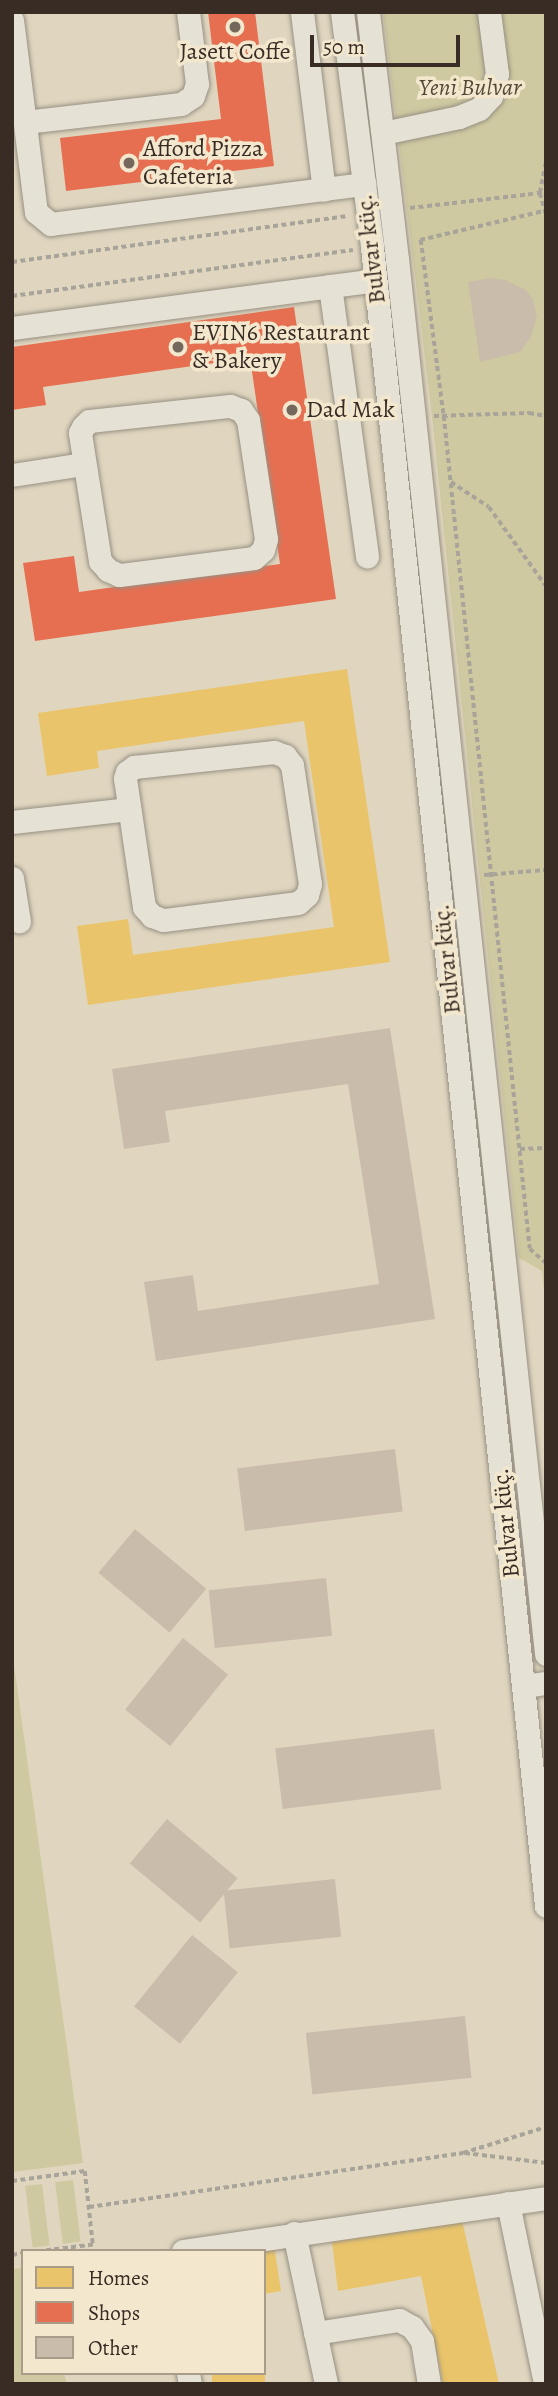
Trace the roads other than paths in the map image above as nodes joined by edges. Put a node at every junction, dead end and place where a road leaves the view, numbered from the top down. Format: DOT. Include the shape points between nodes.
graph roads {
  1 [pos="188,12"];
  2 [pos="302,12"];
  3 [pos="342,12"];
  4 [pos="368,12"];
  5 [pos="489,12"];
  6 [pos="12,20"];
  7 [pos="25,122"];
  8 [pos="383,133"];
  9 [pos="364,184"];
  10 [pos="324,190"];
  11 [pos="375,280"];
  12 [pos="330,286"];
  13 [pos="12,328"];
  14 [pos="85,464"];
  15 [pos="12,475"];
  16 [pos="367,556"];
  17 [pos="129,809"];
  18 [pos="12,822"];
  19 [pos="12,878"];
  20 [pos="19,921"];
  21 [pos="501,1232"];
  22 [pos="475,1235"];
  23 [pos="546,1654"];
  24 [pos="535,1685"];
  25 [pos="546,1906"];
  26 [pos="546,2198"];
  27 [pos="508,2203"];
  28 [pos="294,2233"];
  29 [pos="195,2249"];
  30 [pos="315,2333"];
  31 [pos="326,2384"];
  32 [pos="429,2384"];
  33 [pos="545,2384"];
  1 -- 7 [label="street" via="197,84 193,96 181,104"];
  2 -- 10 [label="street"];
  3 -- 9 [label="street, Bulvar küç."];
  4 -- 8 [label="street, Bulvar küç."];
  5 -- 8 [label="street" via="497,74 491,96 459,117"];
  6 -- 7 [label="street"];
  7 -- 10 [label="street" via="36,212 51,224"];
  8 -- 21 [label="street, Bulvar küç."];
  9 -- 10 [label="street"];
  9 -- 11 [label="street, Bulvar küç."];
  11 -- 12 [label="street"];
  11 -- 22 [label="street, Bulvar küç."];
  12 -- 13 [label="street"];
  12 -- 16 [label="street"];
  14 -- 14 [label="street" via="80,433 89,421 230,407 241,410 248,420 266,539 263,550 254,558 119,575 108,570 100,561"];
  14 -- 15 [label="street"];
  17 -- 17 [label="street" via="125,778 134,767 274,752 285,755 292,765 310,884 307,895 298,903 163,920 152,916 144,907"];
  17 -- 18 [label="street"];
  19 -- 20 [label="street"];
  21 -- 22 [label="street"];
  21 -- 23 [label="street, Bulvar küç."];
  22 -- 24 [label="street, Bulvar küç."];
  24 -- 25 [label="street, Bulvar küç."];
  26 -- 27 [label="street"];
  27 -- 28 [label="street"];
  27 -- 33 [label="street"];
  28 -- 29 [label="street"];
  28 -- 30 [label="street"];
  30 -- 31 [label="street"];
  30 -- 32 [label="street" via="399,2320 412,2327 422,2341"];
}
